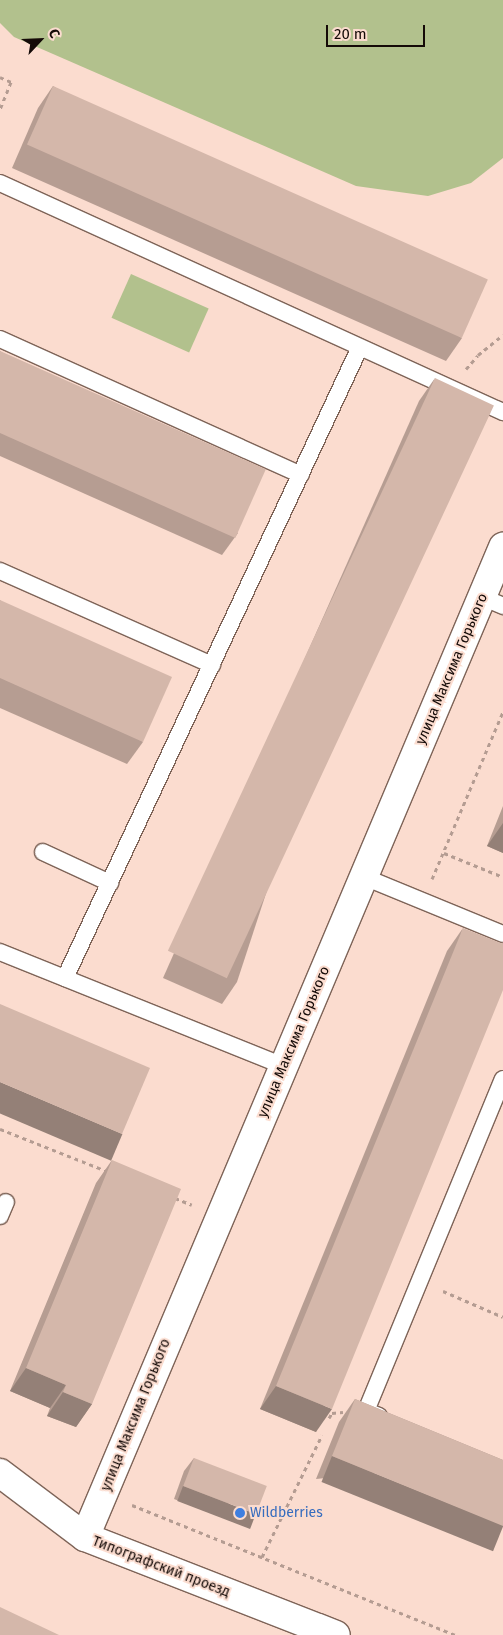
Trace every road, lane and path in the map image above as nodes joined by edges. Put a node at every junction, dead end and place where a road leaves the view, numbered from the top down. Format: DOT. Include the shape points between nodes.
graph roads {
  1 [pos="0,77"];
  2 [pos="0,109"];
  3 [pos="0,183"];
  4 [pos="503,335"];
  5 [pos="0,339"];
  6 [pos="359,349"];
  7 [pos="450,388"];
  8 [pos="503,412"];
  9 [pos="300,474"];
  10 [pos="503,547"];
  11 [pos="0,571"];
  12 [pos="493,601"];
  13 [pos="212,664"];
  14 [pos="503,712"];
  15 [pos="43,852"];
  16 [pos="444,853"];
  17 [pos="364,877"];
  18 [pos="503,877"];
  19 [pos="110,882"];
  20 [pos="423,901"];
  21 [pos="503,934"];
  22 [pos="0,952"];
  23 [pos="65,978"];
  24 [pos="284,1066"];
  25 [pos="503,1079"];
  26 [pos="497,1112"];
  27 [pos="0,1129"];
  28 [pos="111,1173"];
  29 [pos="167,1195"];
  30 [pos="220,1217"];
  31 [pos="420,1280"];
  32 [pos="503,1317"];
  33 [pos="394,1422"];
  34 [pos="322,1435"];
  35 [pos="0,1473"];
  36 [pos="126,1503"];
  37 [pos="85,1537"];
  38 [pos="262,1557"];
  39 [pos="336,1635"];
  40 [pos="456,1635"];
  1 -- 2 [label="path" via="11,82"];
  3 -- 6 [label="lane"];
  4 -- 7 [label="path" via="478,355"];
  5 -- 9 [label="lane"];
  6 -- 7 [label="lane"];
  6 -- 9 [label="lane"];
  7 -- 8 [label="lane"];
  9 -- 13 [label="lane"];
  10 -- 12 [label="street, улица Максима Горького"];
  11 -- 13 [label="lane"];
  12 -- 17 [label="street, улица Максима Горького"];
  13 -- 19 [label="lane"];
  14 -- 16 [label="path"];
  15 -- 19 [label="lane"];
  16 -- 18 [label="path"];
  16 -- 20 [label="path"];
  17 -- 20 [label="lane"];
  17 -- 24 [label="street, улица Максима Горького"];
  19 -- 23 [label="lane"];
  20 -- 21 [label="lane"];
  22 -- 23 [label="lane"];
  23 -- 24 [label="lane"];
  24 -- 30 [label="street, улица Максима Горького"];
  25 -- 26 [label="lane"];
  26 -- 31 [label="lane"];
  27 -- 28 [label="path"];
  29 -- 30 [label="path"];
  30 -- 37 [label="street, улица Максима Горького"];
  31 -- 32 [label="path"];
  31 -- 33 [label="lane" via="366,1411"];
  34 -- 38 [label="path"];
  35 -- 37 [label="street, Типографский проезд"];
  36 -- 38 [label="path"];
  37 -- 39 [label="street, Типографский проезд"];
  38 -- 40 [label="path"];
}
